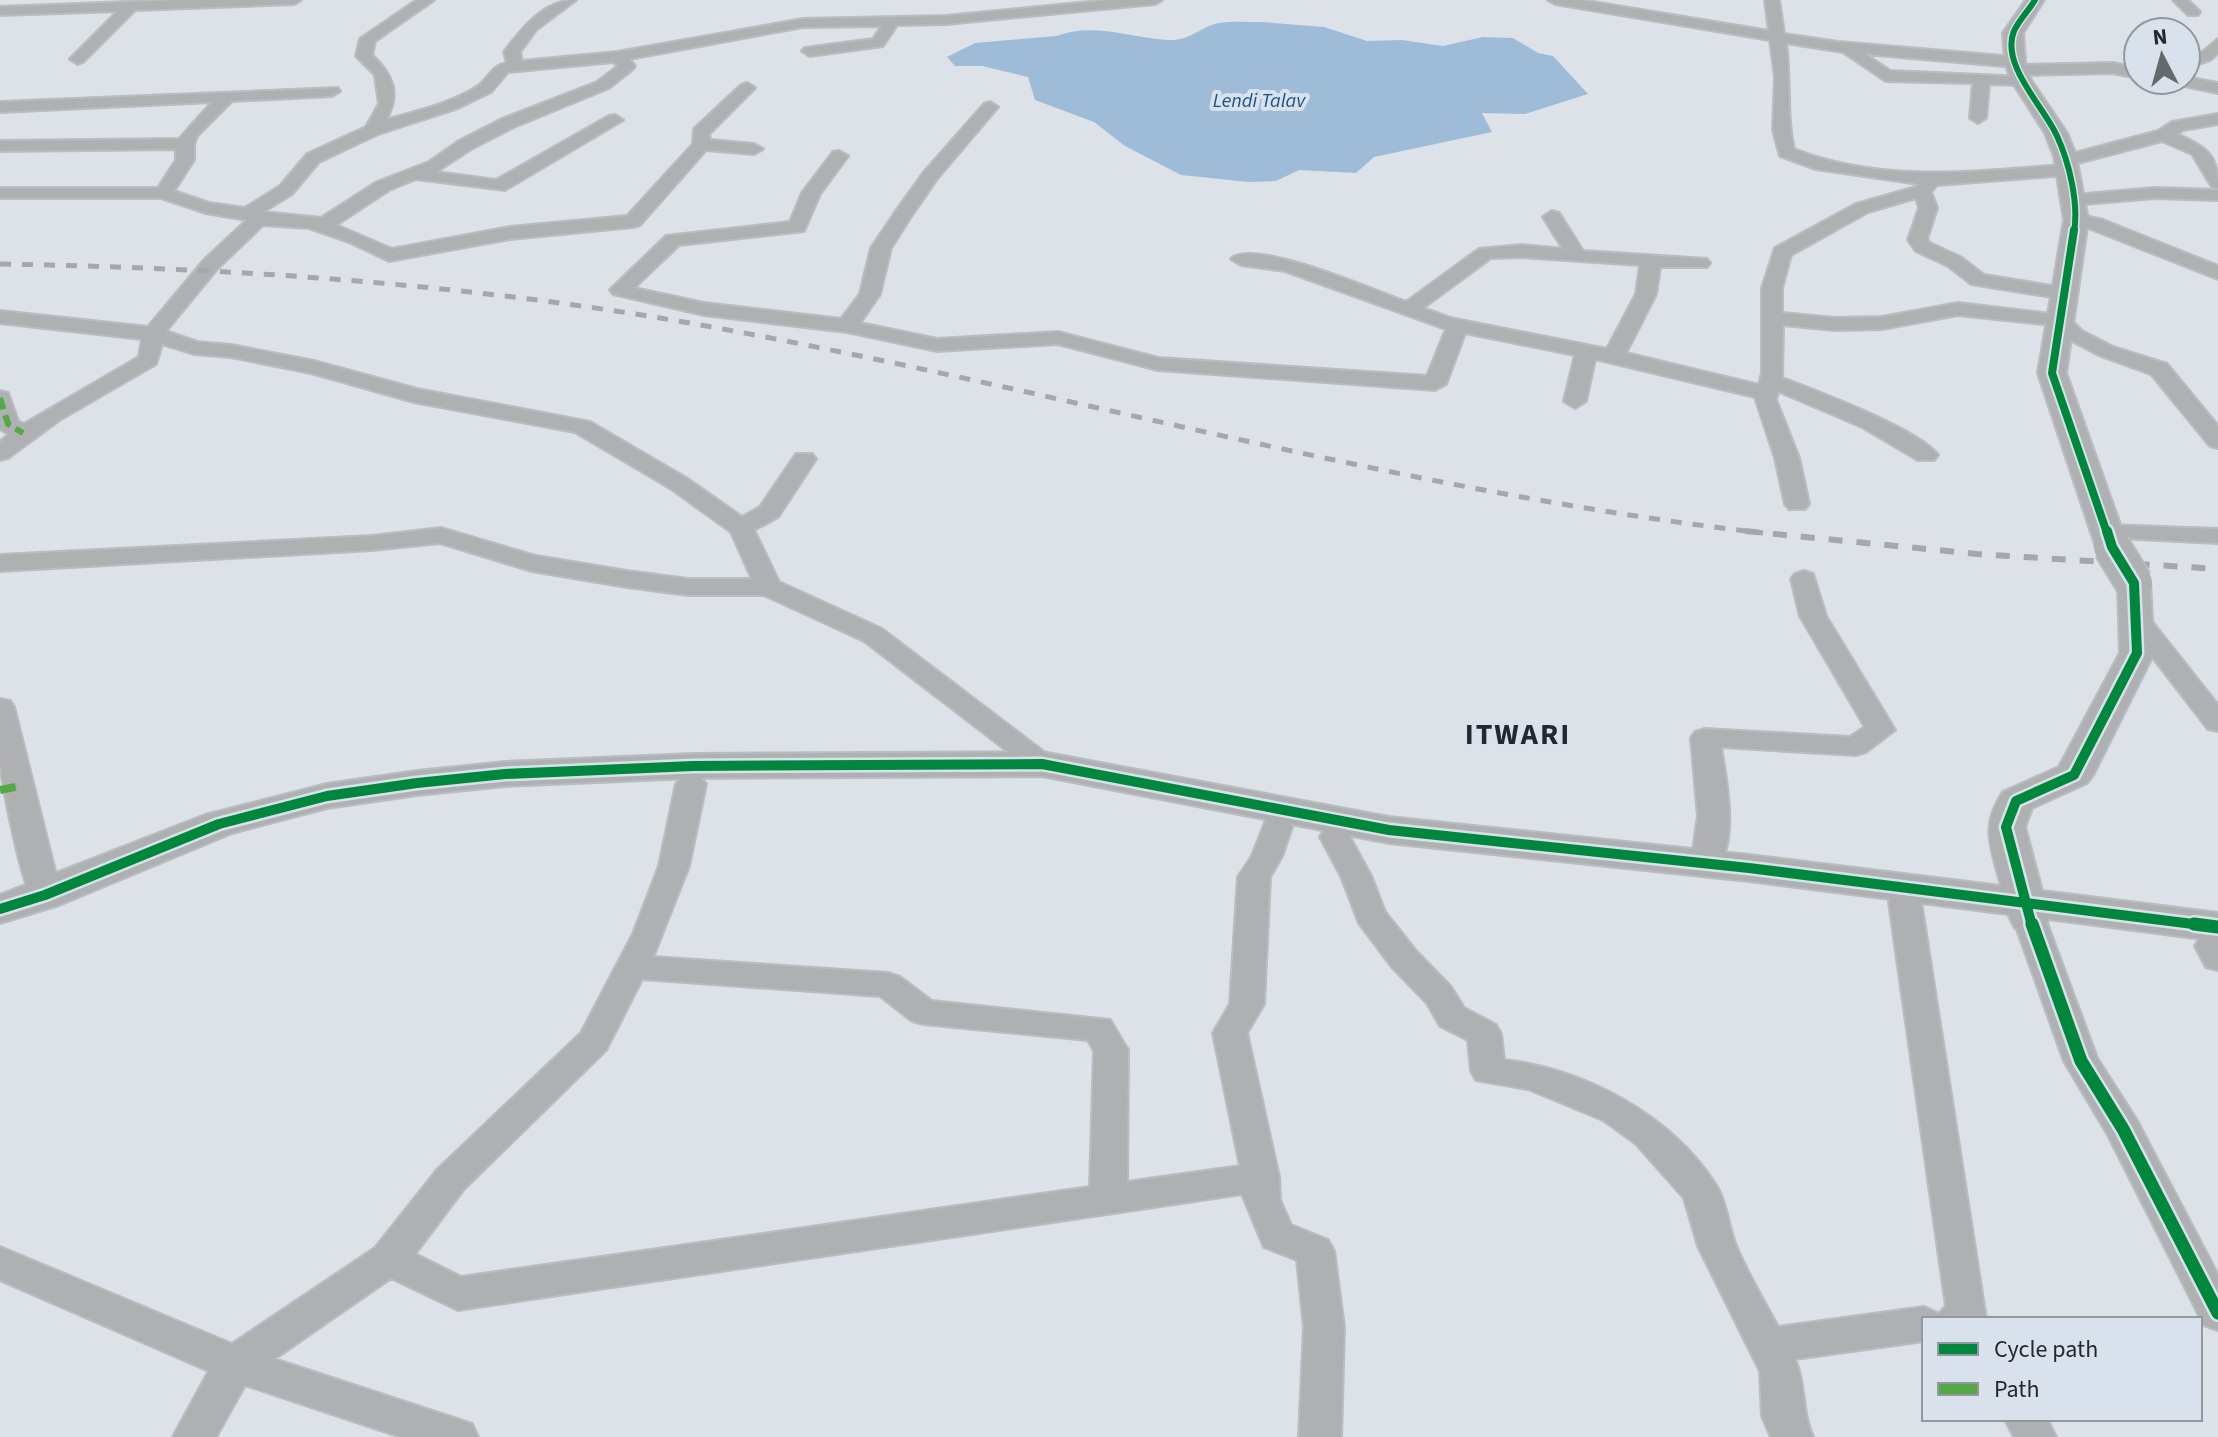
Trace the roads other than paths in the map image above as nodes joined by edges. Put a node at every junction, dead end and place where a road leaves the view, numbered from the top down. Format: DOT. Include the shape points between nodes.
graph roads {
  1 [pos="294,0"];
  2 [pos="427,0"];
  3 [pos="569,0"];
  4 [pos="1155,0"];
  5 [pos="1555,0"];
  6 [pos="1772,0"];
  7 [pos="2035,0"];
  8 [pos="2180,0"];
  9 [pos="256,1"];
  10 [pos="1111,2"];
  11 [pos="118,5"];
  12 [pos="0,11"];
  13 [pos="2193,12"];
  14 [pos="894,19"];
  15 [pos="1775,36"];
  16 [pos="2216,41"];
  17 [pos="1846,47"];
  18 [pos="810,51"];
  19 [pos="617,57"];
  20 [pos="2202,58"];
  21 [pos="78,59"];
  22 [pos="516,67"];
  23 [pos="2122,67"];
  24 [pos="2113,68"];
  25 [pos="2122,70"];
  26 [pos="2019,71"];
  27 [pos="1981,79"];
  28 [pos="747,88"];
  29 [pos="332,91"];
  30 [pos="228,95"];
  31 [pos="0,107"];
  32 [pos="990,107"];
  33 [pos="1978,118"];
  34 [pos="2218,119"];
  35 [pos="615,120"];
  36 [pos="61,126"];
  37 [pos="372,130"];
  38 [pos="2164,135"];
  39 [pos="185,144"];
  40 [pos="702,145"];
  41 [pos="0,146"];
  42 [pos="38,146"];
  43 [pos="754,149"];
  44 [pos="839,156"];
  45 [pos="2067,166"];
  46 [pos="415,174"];
  47 [pos="2218,183"];
  48 [pos="1927,186"];
  49 [pos="0,193"];
  50 [pos="163,193"];
  51 [pos="2218,195"];
  52 [pos="2074,210"];
  53 [pos="256,217"];
  54 [pos="1552,217"];
  55 [pos="633,221"];
  56 [pos="314,224"];
  57 [pos="673,240"];
  58 [pos="1577,256"];
  59 [pos="1241,259"];
  60 [pos="1651,260"];
  61 [pos="1700,263"];
  62 [pos="2218,273"];
  63 [pos="2064,293"];
  64 [pos="1408,310"];
  65 [pos="0,317"];
  66 [pos="1773,318"];
  67 [pos="2060,320"];
  68 [pos="1458,325"];
  69 [pos="847,326"];
  70 [pos="153,334"];
  71 [pos="1586,351"];
  72 [pos="1614,356"];
  73 [pos="1769,388"];
  74 [pos="0,398"];
  75 [pos="1575,401"];
  76 [pos="23,433"];
  77 [pos="2218,441"];
  78 [pos="0,453"];
  79 [pos="1926,455"];
  80 [pos="804,459"];
  81 [pos="1797,504"];
  82 [pos="741,528"];
  83 [pos="2218,536"];
  84 [pos="2110,539"];
  85 [pos="0,563"];
  86 [pos="1804,579"];
  87 [pos="768,587"];
  88 [pos="2135,601"];
  89 [pos="0,707"];
  90 [pos="2218,723"];
  91 [pos="1039,773"];
  92 [pos="692,775"];
  93 [pos="10,788"];
  94 [pos="1277,827"];
  95 [pos="1332,827"];
  96 [pos="1706,872"];
  97 [pos="1902,894"];
  98 [pos="46,903"];
  99 [pos="0,909"];
  100 [pos="2027,911"];
  101 [pos="0,926"];
  102 [pos="2213,941"];
  103 [pos="632,967"];
  104 [pos="1261,1177"];
  105 [pos="1108,1198"];
  106 [pos="389,1259"];
  107 [pos="0,1263"];
  108 [pos="2218,1313"];
  109 [pos="1963,1317"];
  110 [pos="1922,1324"];
  111 [pos="1768,1346"];
  112 [pos="235,1364"];
  113 [pos="194,1437"];
  114 [pos="457,1437"];
  115 [pos="1320,1437"];
  116 [pos="1792,1437"];
  1 -- 9 [label="street"];
  2 -- 37 [label="street" via="368,39 364,56 383,74 387,104"];
  3 -- 22 [label="street" via="531,27 512,52"];
  4 -- 10 [label="street"];
  5 -- 15 [label="street"];
  6 -- 15 [label="street"];
  7 -- 26 [label="street" via="2013,33"];
  8 -- 13 [label="street"];
  9 -- 11 [label="street"];
  10 -- 14 [label="street" via="946,20"];
  11 -- 12 [label="street"];
  11 -- 21 [label="street"];
  14 -- 18 [label="street" via="878,43"];
  14 -- 19 [label="street" via="850,14"];
  15 -- 17 [label="street"];
  15 -- 48 [label="street" via="1783,77 1781,130 1786,152 1816,164"];
  16 -- 20 [label="street"];
  17 -- 26 [label="street"];
  17 -- 27 [label="street" via="1886,76"];
  19 -- 22 [label="street"];
  19 -- 46 [label="street" via="627,66 603,85 508,123"];
  22 -- 37 [label="street" via="503,68 485,89 452,105"];
  23 -- 24 [label="street"];
  24 -- 25 [label="street"];
  24 -- 26 [label="street"];
  26 -- 27 [label="street"];
  26 -- 45 [label="street" via="2056,133"];
  27 -- 33 [label="street"];
  28 -- 40 [label="street" via="700,133"];
  29 -- 30 [label="street"];
  30 -- 31 [label="street"];
  30 -- 39 [label="street"];
  32 -- 69 [label="street" via="903,214 881,248 870,294"];
  34 -- 38 [label="street" via="2178,126"];
  35 -- 46 [label="street" via="499,186"];
  36 -- 42 [label="street"];
  37 -- 53 [label="street" via="313,158 286,190 252,211"];
  38 -- 45 [label="street"];
  38 -- 47 [label="street" via="2199,151"];
  39 -- 42 [label="street"];
  39 -- 50 [label="street" via="185,160"];
  40 -- 43 [label="street"];
  40 -- 55 [label="street"];
  41 -- 42 [label="street"];
  44 -- 57 [label="street" via="811,193 797,227"];
  45 -- 48 [label="street"];
  45 -- 52 [label="street"];
  46 -- 56 [label="street" via="383,186 325,224"];
  48 -- 63 [label="street" via="1928,208 1917,240 1923,247 1978,280"];
  48 -- 66 [label="street" via="1862,208 1782,252 1772,288"];
  49 -- 50 [label="street"];
  50 -- 53 [label="street"];
  51 -- 52 [label="street" via="2155,193"];
  52 -- 62 [label="street" via="2096,224"];
  52 -- 63 [label="street"];
  53 -- 56 [label="street"];
  53 -- 70 [label="street"];
  54 -- 58 [label="street"];
  55 -- 56 [label="street" via="510,233 389,255"];
  55 -- 57 [label="street" via="663,222"];
  57 -- 69 [label="street" via="620,290"];
  58 -- 60 [label="street"];
  58 -- 64 [label="street" via="1486,253"];
  59 -- 64 [label="street" via="1289,266"];
  60 -- 61 [label="street"];
  60 -- 72 [label="street" via="1646,294"];
  63 -- 67 [label="street"];
  64 -- 68 [label="street"];
  65 -- 70 [label="street"];
  66 -- 67 [label="street" via="1882,323 1958,309"];
  66 -- 73 [label="street"];
  67 -- 77 [label="street" via="2075,335 2106,351 2159,369"];
  67 -- 84 [label="street" via="2052,373"];
  68 -- 69 [label="street" via="1435,384 1158,364 1058,338 937,345"];
  68 -- 71 [label="street"];
  70 -- 76 [label="street" via="149,360"];
  70 -- 82 [label="street" via="195,348 314,367 414,395 582,427 678,483"];
  71 -- 72 [label="street"];
  71 -- 75 [label="street"];
  72 -- 73 [label="street"];
  73 -- 79 [label="street" via="1846,409"];
  73 -- 81 [label="street" via="1765,400"];
  74 -- 76 [label="street" via="8,424"];
  76 -- 78 [label="street"];
  80 -- 82 [label="street" via="769,512"];
  82 -- 87 [label="street"];
  83 -- 84 [label="street"];
  84 -- 88 [label="street, bridge"];
  85 -- 87 [label="street" via="441,535 532,563 627,579 688,587"];
  86 -- 96 [label="street" via="1813,616 1881,730 1856,746 1705,738 1715,811"];
  87 -- 91 [label="street" via="873,635"];
  88 -- 90 [label="street"];
  88 -- 100 [label="street" via="2137,653 2074,775 2016,801 2006,827"];
  89 -- 93 [label="street"];
  91 -- 92 [label="street"];
  91 -- 94 [label="street"];
  91 -- 95 [label="street"];
  92 -- 98 [label="street" via="325,814 225,840"];
  92 -- 103 [label="street" via="674,866"];
  93 -- 98 [label="street"];
  94 -- 95 [label="street"];
  94 -- 104 [label="street" via="1254,877 1247,1004 1230,1033"];
  95 -- 96 [label="street" via="1399,849"];
  95 -- 111 [label="street" via="1370,915 1452,1017 1484,1034 1488,1071 1532,1076 1616,1110 1649,1134 1701,1192 1717,1246"];
  96 -- 97 [label="street"];
  97 -- 100 [label="street"];
  97 -- 109 [label="street"];
  98 -- 99 [label="street"];
  98 -- 101 [label="street"];
  100 -- 102 [label="street"];
  100 -- 108 [label="street" via="2081,1061 2123,1129"];
  103 -- 105 [label="street" via="888,985 924,1012 1098,1029 1111,1050"];
  103 -- 106 [label="street" via="594,1041 450,1180"];
  104 -- 105 [label="street"];
  104 -- 115 [label="street" via="1261,1200 1277,1236 1315,1251 1324,1327"];
  105 -- 106 [label="street" via="458,1294"];
  106 -- 112 [label="street"];
  107 -- 112 [label="street"];
  110 -- 111 [label="street"];
  111 -- 116 [label="street" via="1780,1371 1783,1416"];
  112 -- 113 [label="street"];
  112 -- 114 [label="street"];
}
